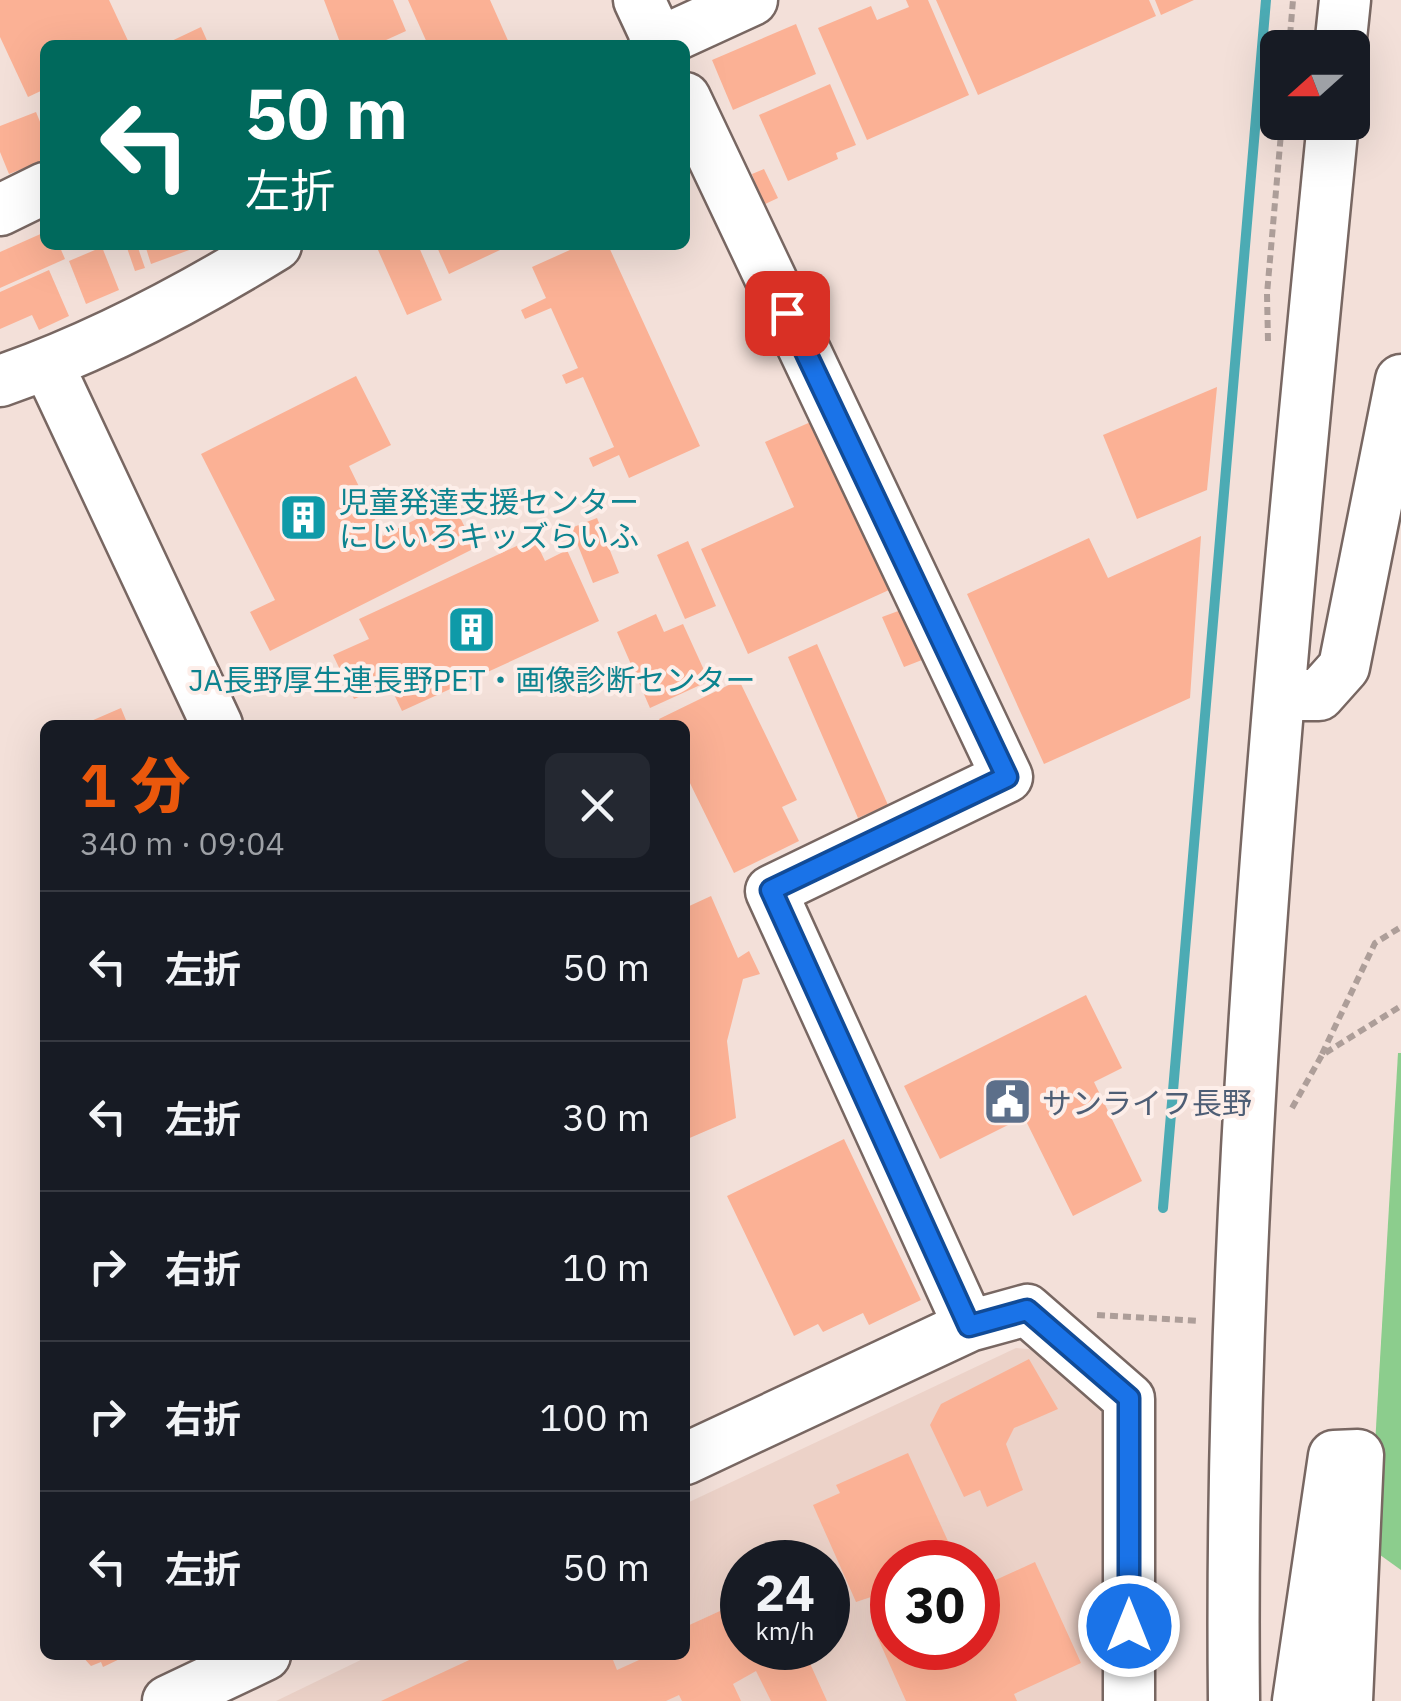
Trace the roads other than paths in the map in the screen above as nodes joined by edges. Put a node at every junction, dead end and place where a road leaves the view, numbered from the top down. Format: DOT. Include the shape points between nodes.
graph roads {
  1 [pos="752,0"];
  2 [pos="1345,0"];
  3 [pos="1342,30"];
  4 [pos="653,33"];
  5 [pos="690,109"];
  6 [pos="1331,140"];
  7 [pos="40,190"];
  8 [pos="0,210"];
  9 [pos="268,250"];
  10 [pos="48,364"];
  11 [pos="1401,380"];
  12 [pos="0,381"];
  13 [pos="1281,695"];
  14 [pos="215,720"];
  15 [pos="969,1326"];
  16 [pos="690,1457"];
  17 [pos="254,1660"];
  18 [pos="168,1701"];
  19 [pos="1129,1701"];
  20 [pos="1234,1701"];
  21 [pos="1298,1701"];
  22 [pos="1347,1701"];
  1 -- 4 [label="street"];
  2 -- 3 [label="street"];
  5 -- 15 [label="street" via="1007,777 771,890"];
  6 -- 13 [label="street"];
  7 -- 8 [label="street"];
  9 -- 10 [label="street"];
  10 -- 12 [label="street"];
  10 -- 14 [label="street"];
  11 -- 13 [label="street" via="1344,668 1319,695"];
  13 -- 20 [label="street" via="1248,1148 1232,1544"];
  15 -- 16 [label="street"];
  15 -- 19 [label="street" via="1027,1310 1129,1398"];
  17 -- 18 [label="street"];
  21 -- 22 [label="street" via="1334,1456 1358,1455"];
}
